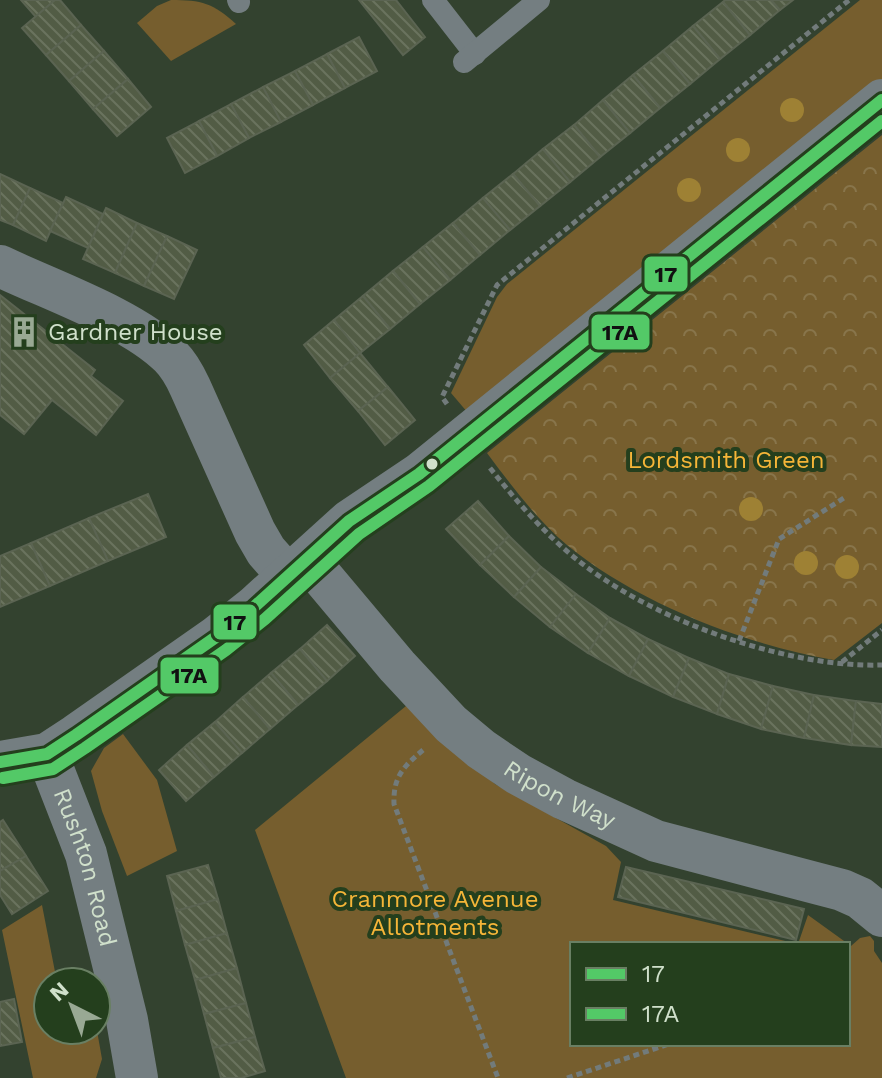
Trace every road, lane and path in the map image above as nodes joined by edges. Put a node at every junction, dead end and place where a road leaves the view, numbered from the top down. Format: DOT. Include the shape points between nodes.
graph roads {
  1 [pos="433,0"];
  2 [pos="539,0"];
  3 [pos="849,0"];
  4 [pos="882,100"];
  5 [pos="0,266"];
  6 [pos="468,431"];
  7 [pos="844,498"];
  8 [pos="298,568"];
  9 [pos="882,630"];
  10 [pos="739,641"];
  11 [pos="841,662"];
  12 [pos="882,665"];
  13 [pos="451,724"];
  14 [pos="47,754"];
  15 [pos="0,762"];
  16 [pos="882,916"];
  17 [pos="663,1046"];
  18 [pos="137,1078"];
  19 [pos="498,1078"];
  20 [pos="567,1078"];
  1 -- 2 [label="lane" via="469,58"];
  3 -- 6 [label="path" via="497,285 442,397"];
  4 -- 6 [label="street"];
  5 -- 8 [label="street, Ripon Way" via="141,333 170,356 190,387 266,551"];
  6 -- 8 [label="street" via="419,474 349,521"];
  6 -- 10 [label="path" via="512,496 584,566 641,601"];
  7 -- 10 [label="path" via="779,539"];
  8 -- 13 [label="street, Ripon Way"];
  8 -- 14 [label="street" via="216,637"];
  9 -- 11 [label="path"];
  10 -- 11 [label="path"];
  11 -- 12 [label="path"];
  13 -- 16 [label="street, Ripon Way" via="518,774 614,824 656,841 842,890"];
  13 -- 19 [label="path" via="401,769 394,804"];
  14 -- 15 [label="street"];
  14 -- 18 [label="street, Rushton Road" via="93,879"];
  17 -- 20 [label="path"];
}
